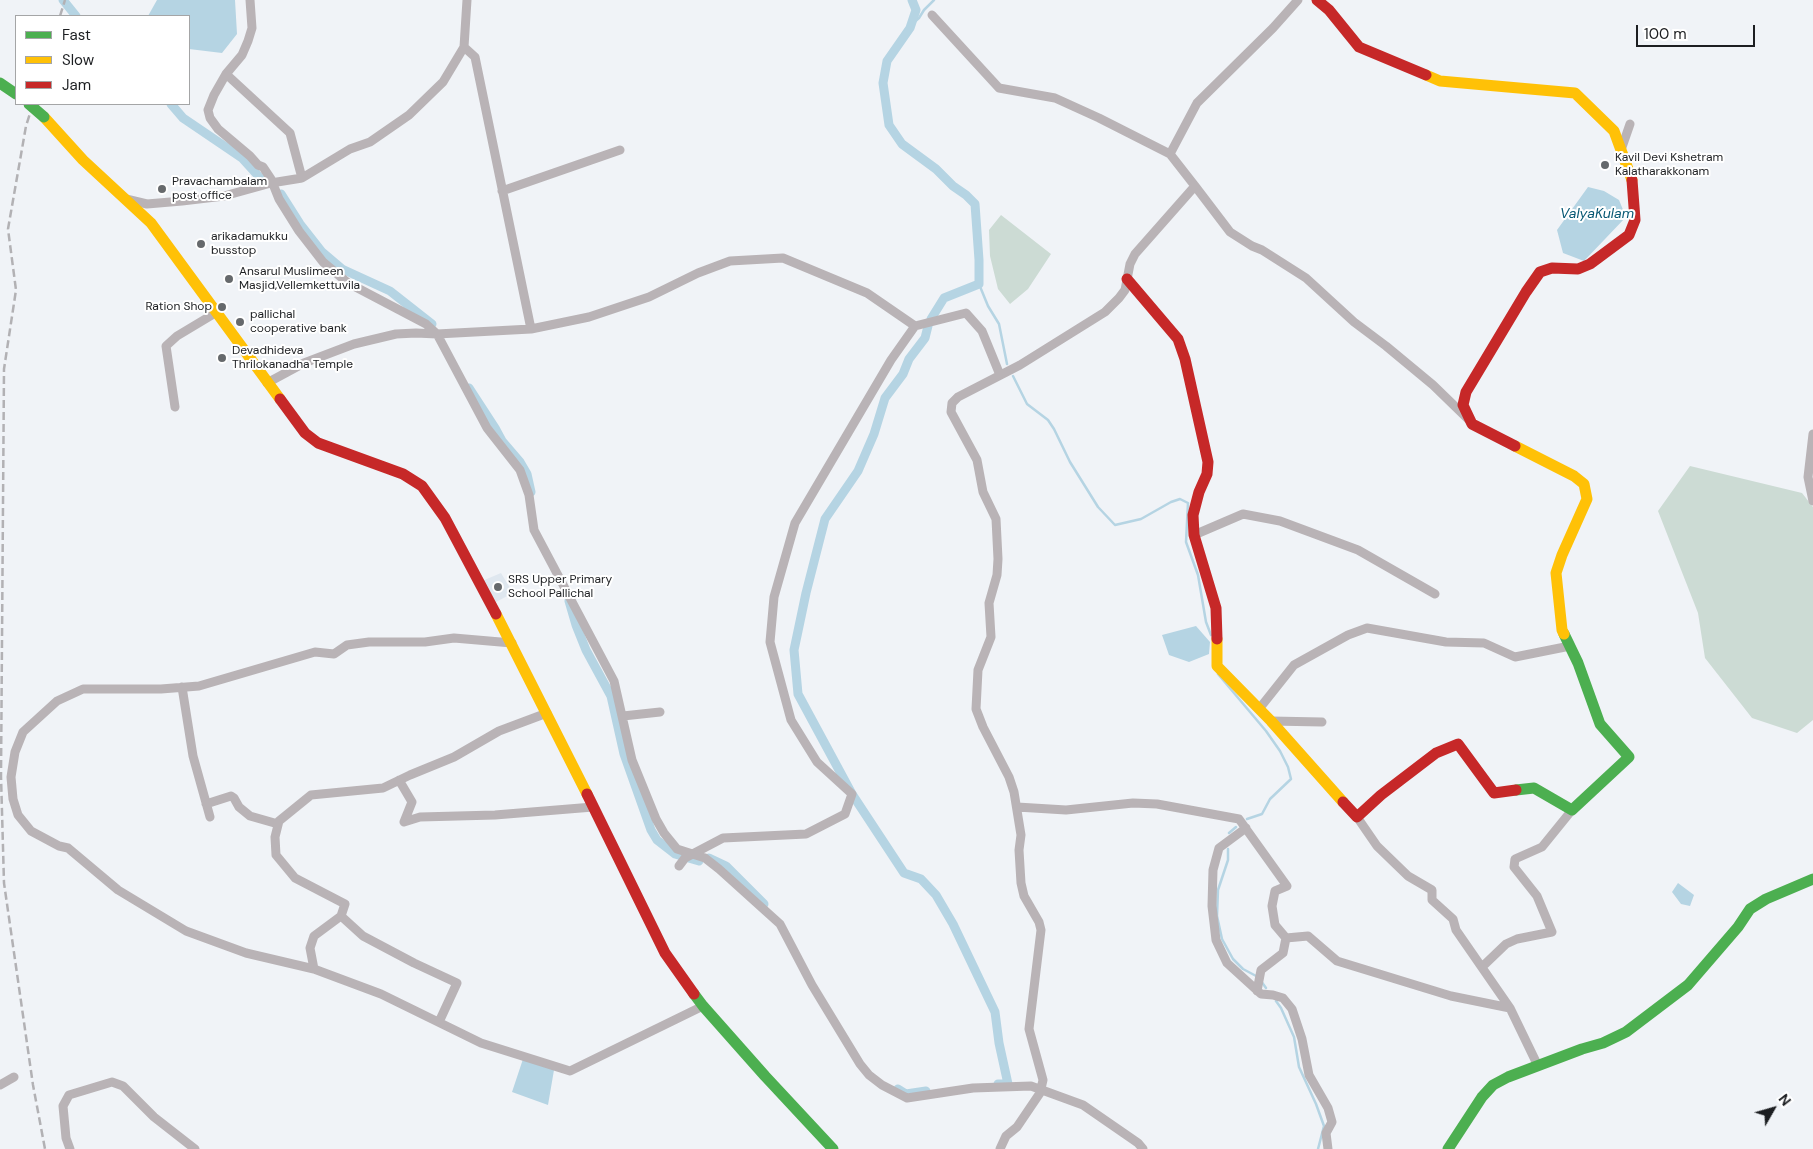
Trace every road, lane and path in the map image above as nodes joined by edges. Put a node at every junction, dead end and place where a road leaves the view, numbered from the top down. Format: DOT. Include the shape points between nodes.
graph roads {
  1 [pos="250,0"];
  2 [pos="467,0"];
  3 [pos="1298,0"];
  4 [pos="1317,0"];
  5 [pos="932,15"];
  6 [pos="464,47"];
  7 [pos="226,74"];
  8 [pos="0,83"];
  9 [pos="15,93"];
  10 [pos="30,105"];
  11 [pos="1630,124"];
  12 [pos="620,150"];
  13 [pos="1621,150"];
  14 [pos="1170,154"];
  15 [pos="302,178"];
  16 [pos="271,183"];
  17 [pos="1195,186"];
  18 [pos="502,191"];
  19 [pos="125,199"];
  20 [pos="1127,279"];
  21 [pos="217,312"];
  22 [pos="915,326"];
  23 [pos="531,328"];
  24 [pos="437,334"];
  25 [pos="1000,375"];
  26 [pos="268,382"];
  27 [pos="175,407"];
  28 [pos="1472,424"];
  29 [pos="1813,434"];
  30 [pos="1813,500"];
  31 [pos="1194,535"];
  32 [pos="1435,594"];
  33 [pos="512,643"];
  34 [pos="1570,646"];
  35 [pos="182,687"];
  36 [pos="1260,709"];
  37 [pos="546,712"];
  38 [pos="660,712"];
  39 [pos="623,716"];
  40 [pos="1271,721"];
  41 [pos="1322,722"];
  42 [pos="399,780"];
  43 [pos="206,804"];
  44 [pos="593,807"];
  45 [pos="1017,808"];
  46 [pos="1572,810"];
  47 [pos="210,817"];
  48 [pos="1357,817"];
  49 [pos="278,824"];
  50 [pos="1246,828"];
  51 [pos="693,854"];
  52 [pos="679,866"];
  53 [pos="1813,879"];
  54 [pos="341,916"];
  55 [pos="1286,938"];
  56 [pos="1482,967"];
  57 [pos="314,969"];
  58 [pos="1257,991"];
  59 [pos="703,1006"];
  60 [pos="1510,1008"];
  61 [pos="439,1022"];
  62 [pos="1538,1066"];
  63 [pos="14,1077"];
  64 [pos="0,1085"];
  65 [pos="1041,1089"];
  66 [pos="70,1149"];
  67 [pos="195,1149"];
  68 [pos="833,1149"];
  69 [pos="1000,1149"];
  70 [pos="1143,1149"];
  71 [pos="1328,1149"];
  72 [pos="1448,1149"];
  1 -- 7 [label="street" via="252,28 242,55"];
  2 -- 6 [label="street"];
  3 -- 14 [label="street" via="1197,103"];
  4 -- 13 [label="street" via="1358,47 1440,81 1575,93 1614,131"];
  5 -- 14 [label="street" via="999,88 1055,98"];
  6 -- 15 [label="street" via="443,82 409,115 370,142 350,149"];
  6 -- 18 [label="street" via="475,57"];
  7 -- 15 [label="street" via="290,134"];
  7 -- 16 [label="street" via="208,110 210,118 218,129 263,167"];
  8 -- 9 [label="street"];
  10 -- 19 [label="street, bridge"];
  11 -- 13 [label="street"];
  12 -- 18 [label="street"];
  13 -- 28 [label="street" via="1632,176 1635,220 1629,235 1578,269 1552,268 1540,272 1466,392 1463,405"];
  14 -- 17 [label="street"];
  15 -- 16 [label="street"];
  16 -- 19 [label="street" via="224,196 182,202 147,204"];
  16 -- 24 [label="street" via="279,200 323,262 348,283 426,324"];
  17 -- 20 [label="street" via="1135,254"];
  17 -- 28 [label="street" via="1230,232 1306,278 1354,322 1433,385"];
  18 -- 23 [label="street"];
  19 -- 21 [label="street" via="151,223"];
  20 -- 25 [label="street" via="1120,298 1105,312"];
  20 -- 31 [label="street" via="1178,339 1185,359 1208,462 1207,474 1192,515"];
  21 -- 26 [label="street"];
  21 -- 27 [label="street" via="166,346"];
  22 -- 23 [label="street" via="867,293 784,258 730,262 648,297 589,317"];
  22 -- 25 [label="street" via="966,313 982,331"];
  22 -- 51 [label="street" via="794,523 774,598 770,642 792,720 816,762 852,794 845,814 806,834 723,838"];
  23 -- 24 [label="street"];
  24 -- 26 [label="street" via="396,334 354,344 304,363"];
  24 -- 39 [label="street" via="487,428 520,470 529,495 534,530 614,681"];
  25 -- 45 [label="street" via="958,397 951,406 977,460 983,492 996,519 998,559 989,603 991,637 978,670 976,709 1009,777"];
  26 -- 33 [label="street" via="305,433 318,444 404,474 422,486 445,518"];
  28 -- 34 [label="street" via="1584,484 1587,500 1556,573 1562,630"];
  29 -- 30 [label="street" via="1808,477"];
  31 -- 32 [label="street" via="1243,514 1280,521 1358,550"];
  31 -- 36 [label="street" via="1216,608 1217,666"];
  33 -- 35 [label="street" via="454,638 425,642 369,642 347,645 334,654 315,652 199,686"];
  33 -- 37 [label="street"];
  34 -- 36 [label="street" via="1515,657 1484,643 1446,642 1367,628 1294,665"];
  34 -- 46 [label="street" via="1600,724 1629,757"];
  35 -- 43 [label="street" via="193,756"];
  35 -- 57 [label="street" via="82,688 57,701 23,732 15,752 10,777 12,799 18,815 31,831 68,848 118,890 186,931 246,953"];
  36 -- 40 [label="street"];
  37 -- 42 [label="street"];
  37 -- 44 [label="street"];
  38 -- 39 [label="street"];
  39 -- 51 [label="street" via="632,760 656,819 677,849"];
  40 -- 41 [label="street"];
  40 -- 48 [label="street"];
  42 -- 44 [label="street" via="412,802 404,822 420,817"];
  42 -- 49 [label="street" via="383,788 311,795"];
  43 -- 47 [label="street"];
  43 -- 49 [label="street" via="230,796 250,816"];
  44 -- 59 [label="street" via="665,953"];
  45 -- 50 [label="street" via="1066,810 1133,803 1157,804 1239,819"];
  45 -- 65 [label="street" via="1021,835 1020,884 1041,930 1029,1029 1042,1080"];
  46 -- 48 [label="street" via="1534,788 1494,793 1458,744 1436,753"];
  46 -- 56 [label="street" via="1542,847 1514,859 1514,866 1537,896 1552,932 1506,944"];
  48 -- 56 [label="street" via="1377,846 1408,876 1432,890 1432,900 1453,919 1456,930"];
  49 -- 54 [label="street" via="276,856 295,878 344,904"];
  50 -- 55 [label="street" via="1286,886 1275,891 1272,906 1275,925"];
  50 -- 58 [label="street" via="1219,848 1213,870 1212,906 1216,940 1227,963"];
  51 -- 52 [label="street"];
  51 -- 65 [label="street" via="705,858 719,869 780,924 860,1064 882,1085 907,1098 973,1088 1031,1086"];
  53 -- 62 [label="street" via="1750,909 1688,984 1626,1032"];
  54 -- 57 [label="street" via="314,936 310,948"];
  54 -- 61 [label="street" via="363,936 457,983"];
  55 -- 58 [label="street" via="1283,952 1260,970"];
  55 -- 60 [label="street" via="1308,936 1337,961 1451,996"];
  56 -- 60 [label="street"];
  57 -- 61 [label="street" via="381,994"];
  58 -- 71 [label="street" via="1283,998 1292,1009 1309,1075 1328,1108 1332,1122 1326,1133"];
  59 -- 61 [label="street" via="570,1071 481,1043"];
  59 -- 68 [label="street"];
  60 -- 62 [label="street"];
  62 -- 72 [label="street" via="1492,1085"];
  63 -- 64 [label="street"];
  65 -- 69 [label="street" via="1032,1107 1006,1136"];
  65 -- 70 [label="street" via="1083,1105"];
  66 -- 67 [label="street" via="64,1106 69,1095 112,1082 123,1086 154,1117"];
}
